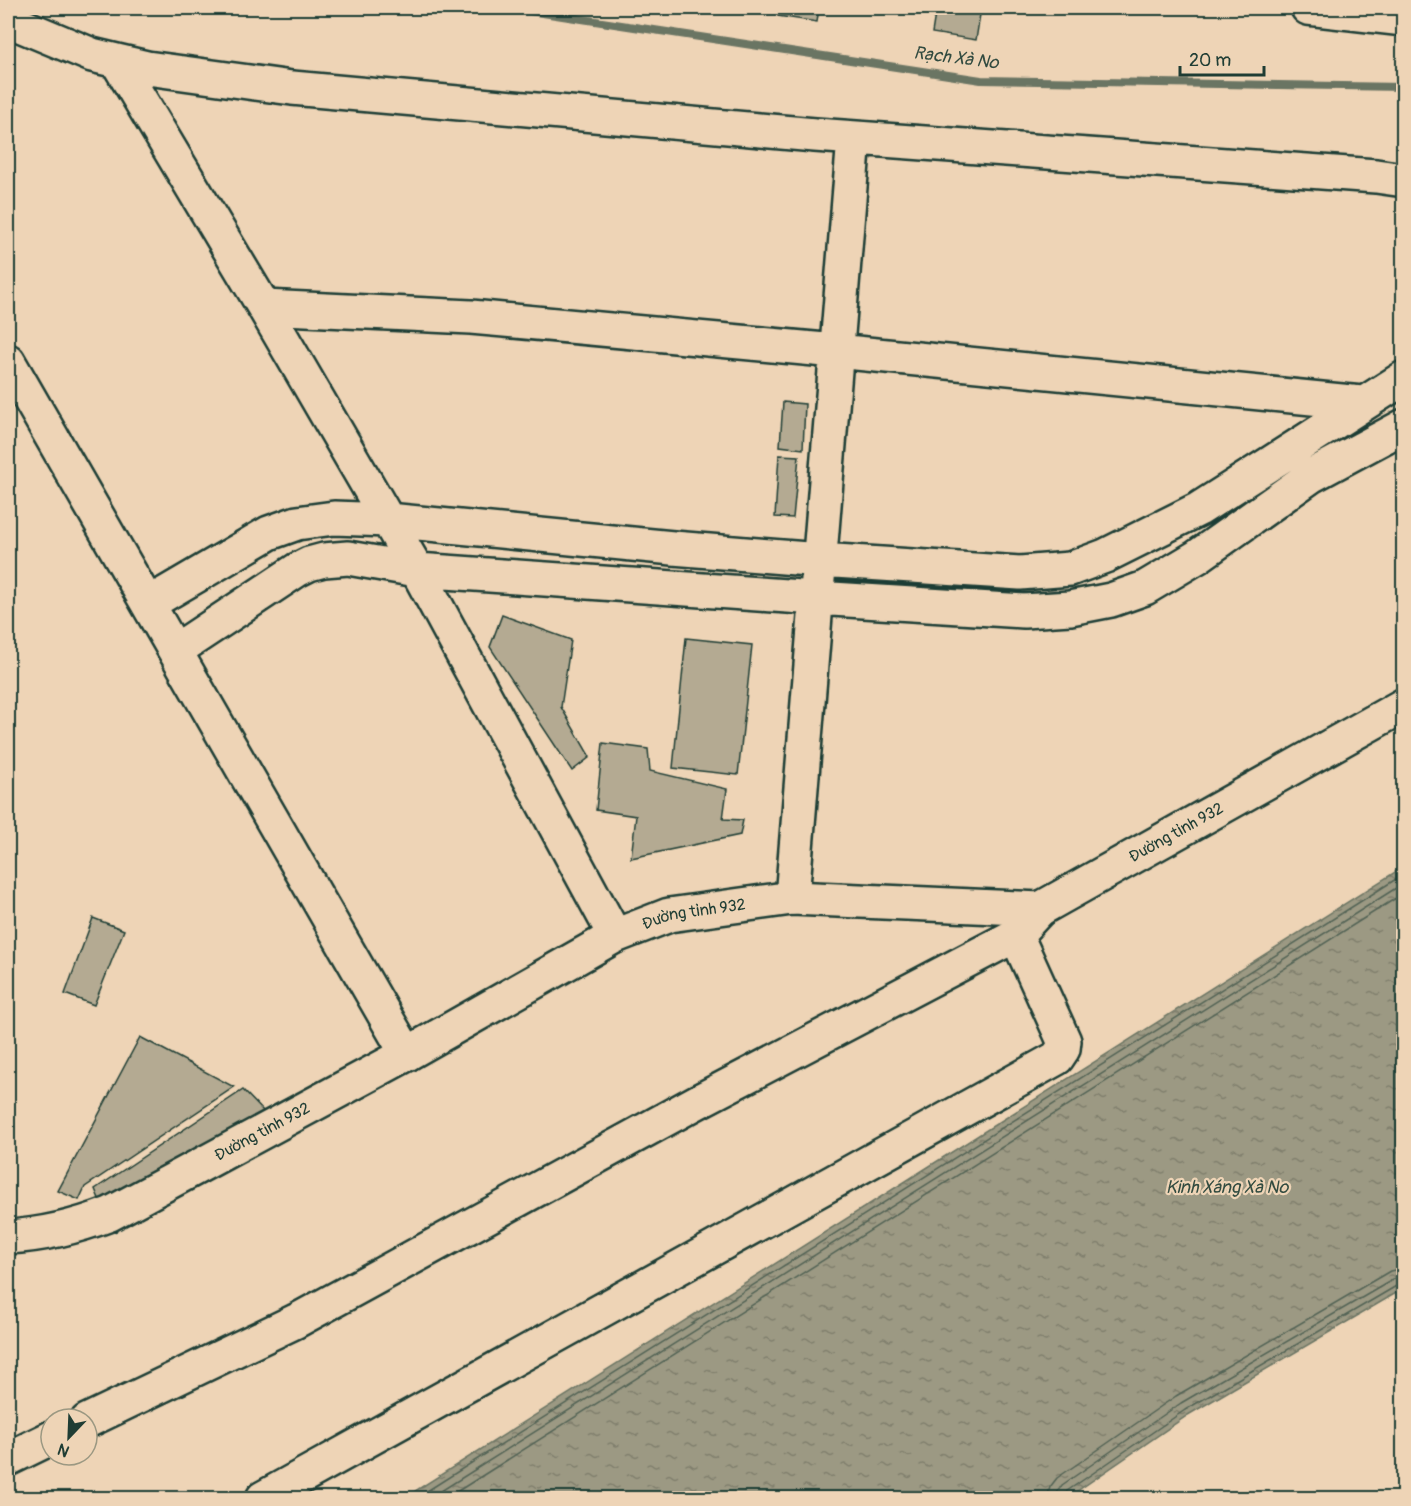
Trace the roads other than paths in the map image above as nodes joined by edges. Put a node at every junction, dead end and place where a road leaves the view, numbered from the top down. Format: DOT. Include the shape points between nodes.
graph roads {
  1 [pos="1308,8"];
  2 [pos="1404,19"];
  3 [pos="8,20"];
  4 [pos="117,61"];
  5 [pos="854,138"];
  6 [pos="1404,180"];
  7 [pos="264,307"];
  8 [pos="836,351"];
  9 [pos="8,361"];
  10 [pos="1404,378"];
  11 [pos="1362,403"];
  12 [pos="1404,426"];
  13 [pos="388,519"];
  14 [pos="820,560"];
  15 [pos="417,570"];
  16 [pos="816,598"];
  17 [pos="148,604"];
  18 [pos="175,651"];
  19 [pos="1404,705"];
  20 [pos="792,898"];
  21 [pos="1040,909"];
  22 [pos="1016,935"];
  23 [pos="615,936"];
  24 [pos="407,1054"];
  25 [pos="8,1237"];
  26 [pos="99,1415"];
  27 [pos="39,1444"];
  28 [pos="8,1459"];
  29 [pos="262,1498"];
  1 -- 2 [label="street"];
  3 -- 4 [label="street" via="92,56"];
  4 -- 5 [label="street" via="292,88"];
  4 -- 7 [label="street"];
  5 -- 6 [label="street"];
  5 -- 8 [label="street"];
  7 -- 8 [label="street" via="471,317"];
  7 -- 13 [label="street"];
  8 -- 11 [label="street"];
  8 -- 14 [label="street"];
  9 -- 17 [label="street"];
  10 -- 11 [label="street"];
  11 -- 14 [label="street" via="1199,509 1070,569 1020,573"];
  12 -- 16 [label="street" via="1311,477 1197,557 1145,588 1111,600 1024,611"];
  13 -- 14 [label="street"];
  13 -- 15 [label="street"];
  13 -- 17 [label="street" via="334,518 297,523 269,533"];
  14 -- 16 [label="street"];
  15 -- 16 [label="street"];
  15 -- 18 [label="street" via="348,558 309,564"];
  15 -- 23 [label="street"];
  16 -- 20 [label="street"];
  17 -- 18 [label="street"];
  18 -- 24 [label="street"];
  19 -- 21 [label="street, Đường tỉnh 932"];
  20 -- 21 [label="street, Đường tỉnh 932"];
  20 -- 23 [label="street, Đường tỉnh 932" via="669,915"];
  21 -- 22 [label="street"];
  22 -- 26 [label="street" via="697,1102 296,1321"];
  22 -- 29 [label="street" via="1064,1041 1064,1049 1057,1058"];
  23 -- 24 [label="street, Đường tỉnh 932"];
  24 -- 25 [label="street, Đường tỉnh 932" via="110,1214 55,1232"];
  27 -- 28 [label="street"];
}
